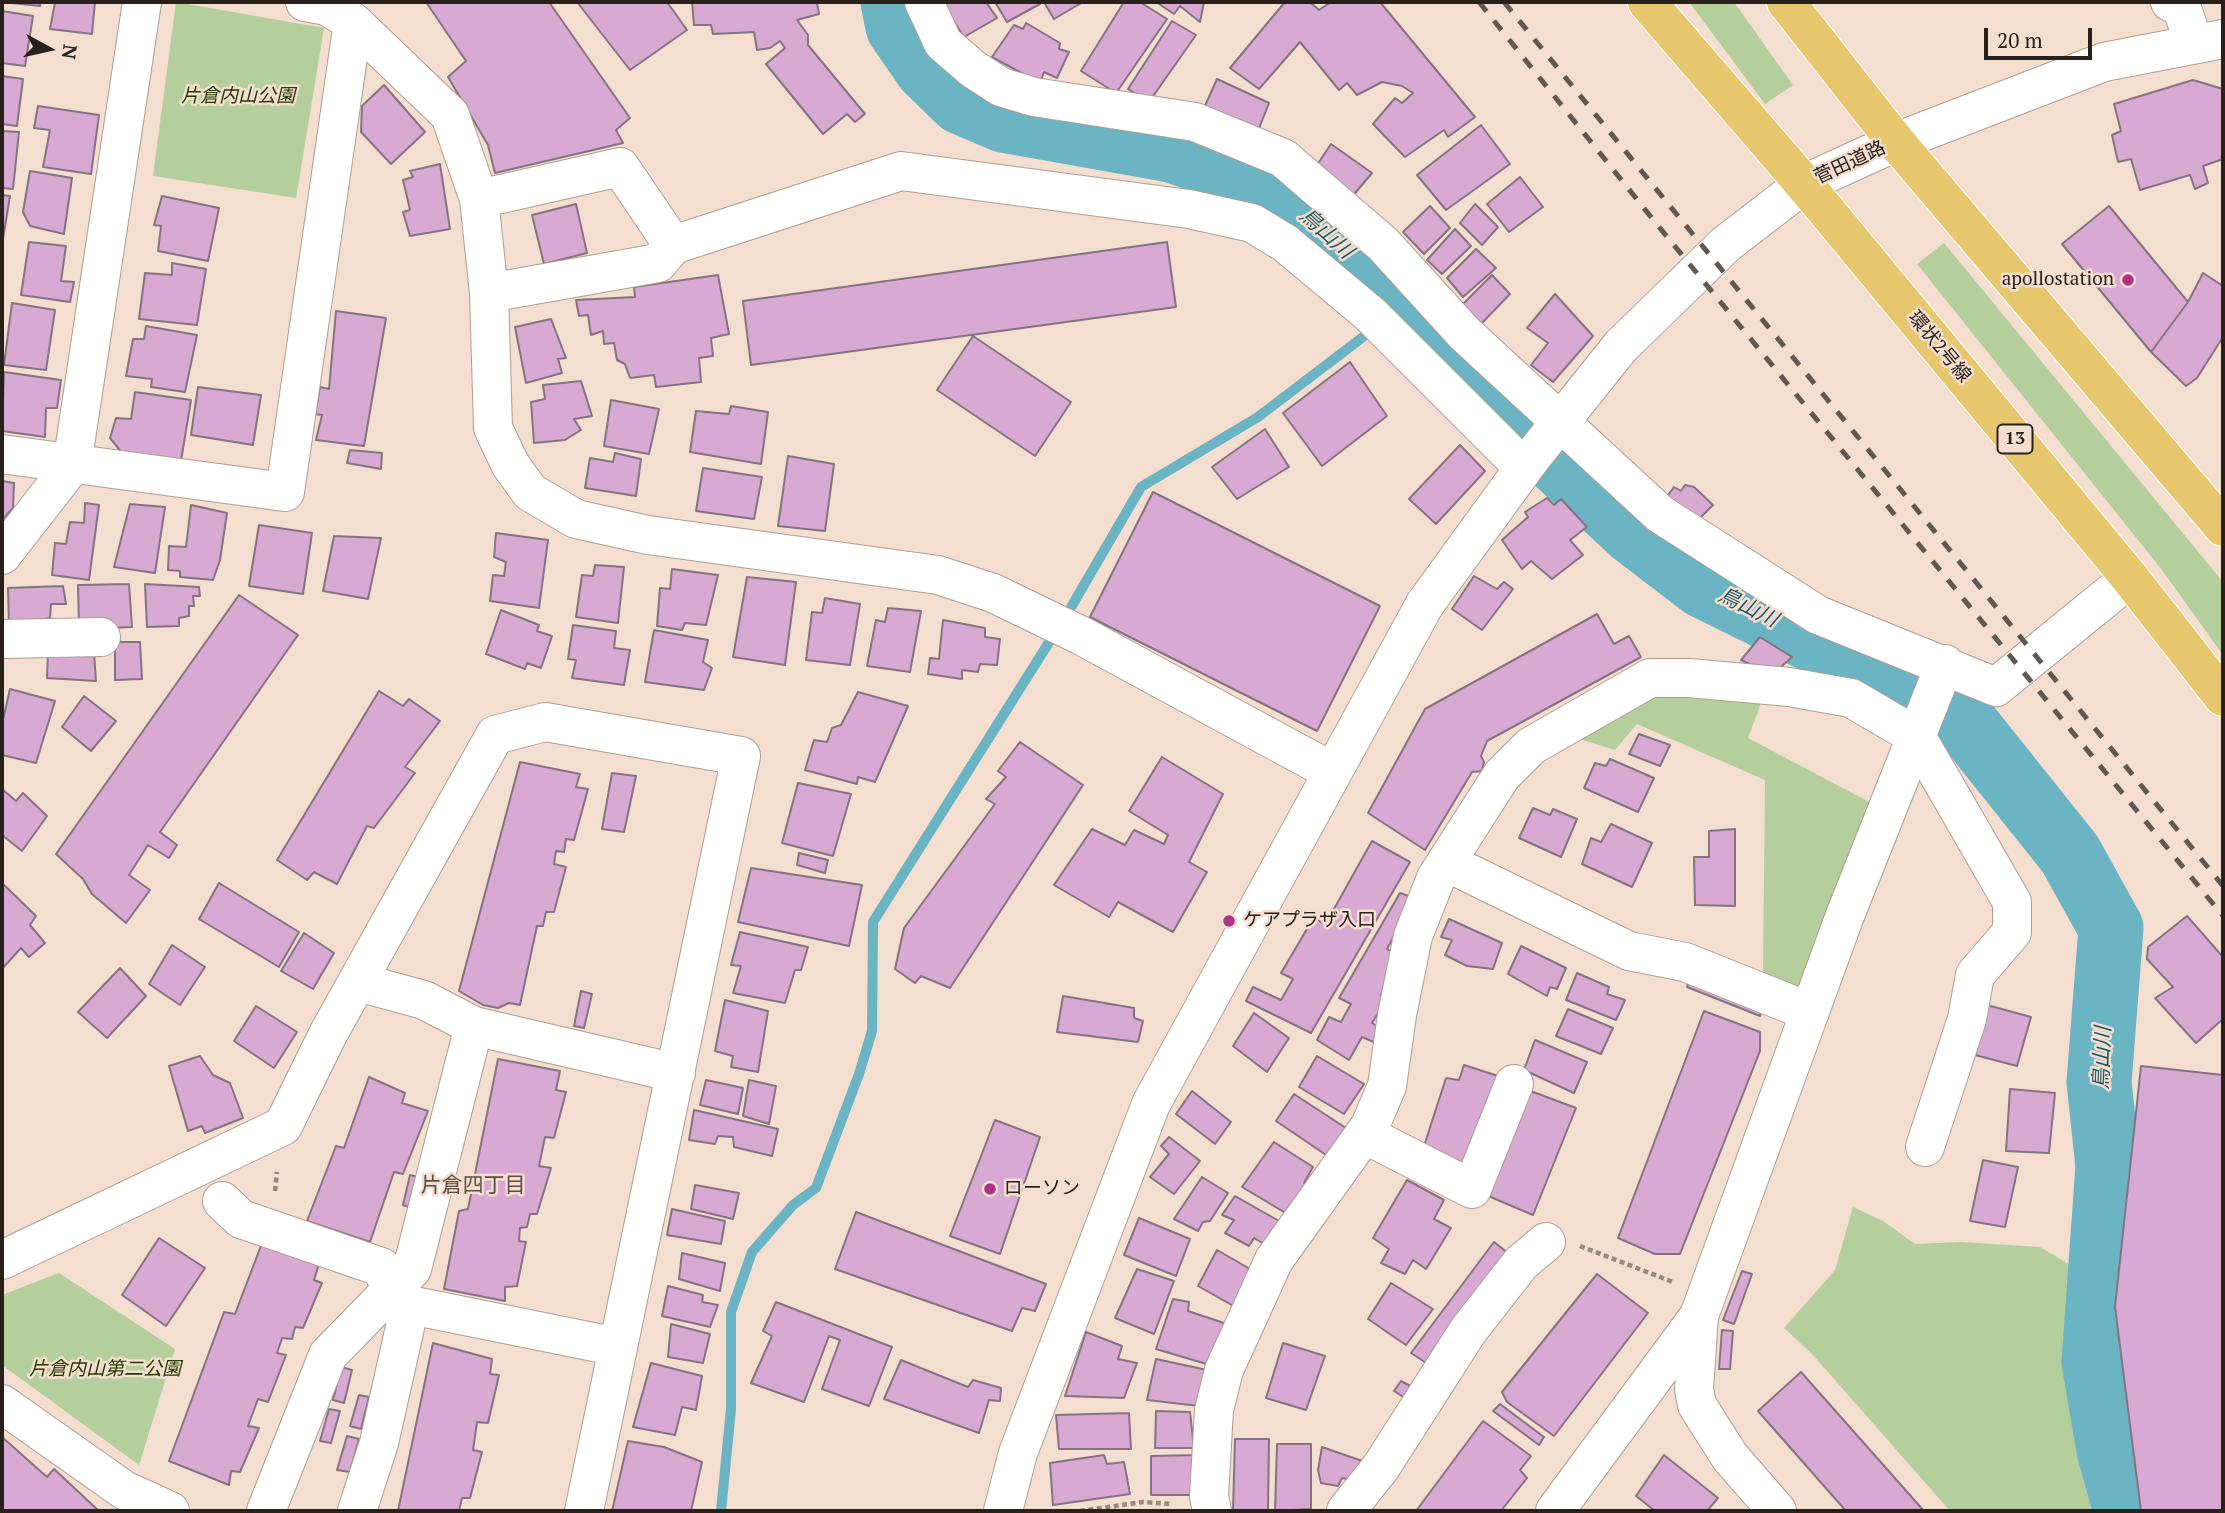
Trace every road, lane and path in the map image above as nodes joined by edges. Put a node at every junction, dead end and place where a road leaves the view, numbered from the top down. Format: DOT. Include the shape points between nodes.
graph roads {
  1 [pos="142,2"];
  2 [pos="305,2"];
  3 [pos="924,2"];
  4 [pos="1647,2"];
  5 [pos="1786,2"];
  6 [pos="2170,2"];
  7 [pos="353,22"];
  8 [pos="2208,41"];
  9 [pos="1896,142"];
  10 [pos="1804,184"];
  11 [pos="479,199"];
  12 [pos="673,245"];
  13 [pos="489,292"];
  14 [pos="1559,424"];
  15 [pos="2,454"];
  16 [pos="1527,464"];
  17 [pos="72,465"];
  18 [pos="2223,527"];
  19 [pos="2,555"];
  20 [pos="2130,578"];
  21 [pos="101,637"];
  22 [pos="2,639"];
  23 [pos="1945,664"];
  24 [pos="2223,697"];
  25 [pos="1916,736"];
  26 [pos="1331,771"];
  27 [pos="1446,862"];
  28 [pos="358,982"];
  29 [pos="1810,1012"];
  30 [pos="474,1026"];
  31 [pos="676,1073"];
  32 [pos="1514,1084"];
  33 [pos="1364,1133"];
  34 [pos="263,1136"];
  35 [pos="1925,1147"];
  36 [pos="222,1200"];
  37 [pos="272,1230"];
  38 [pos="1546,1242"];
  39 [pos="1586,1248"];
  40 [pos="2,1260"];
  41 [pos="1639,1268"];
  42 [pos="401,1297"];
  43 [pos="1699,1317"];
  44 [pos="618,1347"];
  45 [pos="2,1404"];
  46 [pos="1197,1508"];
  47 [pos="1770,1509"];
  48 [pos="170,1511"];
  49 [pos="266,1511"];
  50 [pos="357,1511"];
  51 [pos="584,1511"];
  52 [pos="1003,1511"];
  53 [pos="1080,1511"];
  54 [pos="1346,1511"];
  55 [pos="1555,1511"];
  1 -- 17 [label="street"];
  2 -- 7 [label="street" via="327,6"];
  3 -- 14 [label="street" via="943,43 1001,87 1034,97 1195,122 1283,158 1383,244 1464,333"];
  4 -- 10 [label="main road, 環状2号線 / 13"];
  5 -- 9 [label="main road"];
  6 -- 8 [label="street" via="2180,4"];
  7 -- 11 [label="street" via="450,115"];
  7 -- 17 [label="street" via="285,492"];
  8 -- 9 [label="street, 菅田道路" via="2104,62"];
  9 -- 10 [label="street, 菅田道路"];
  9 -- 18 [label="main road"];
  10 -- 14 [label="street, 菅田道路" via="1726,244 1630,336"];
  10 -- 20 [label="main road, 環状2号線 / 13"];
  11 -- 12 [label="street" via="620,167"];
  11 -- 13 [label="street"];
  12 -- 13 [label="street" via="658,262"];
  12 -- 16 [label="street" via="901,171 1189,209 1252,223 1285,243 1379,324"];
  13 -- 26 [label="street" via="494,428 510,464 530,492 576,519 648,534 938,575 993,593"];
  14 -- 16 [label="street, 菅田道路"];
  14 -- 23 [label="street" via="1660,514 1818,615"];
  15 -- 17 [label="street"];
  16 -- 26 [label="street, 菅田道路" via="1424,604"];
  17 -- 19 [label="street"];
  20 -- 23 [label="street" via="1996,687"];
  20 -- 24 [label="main road, 環状2号線 / 13"];
  21 -- 22 [label="street"];
  23 -- 25 [label="street"];
  25 -- 27 [label="street" via="1851,698 1789,687 1650,678 1531,746 1502,775"];
  25 -- 29 [label="street"];
  25 -- 35 [label="street" via="2012,902 2012,932 1975,975 1967,1019"];
  26 -- 52 [label="street, 菅田道路" via="1151,1104 1018,1453"];
  27 -- 29 [label="street" via="1629,951 1685,962"];
  27 -- 33 [label="street" via="1413,936 1387,1086"];
  28 -- 30 [label="street" via="424,1000"];
  28 -- 31 [label="street" via="495,735 545,722 741,756"];
  28 -- 34 [label="street" via="283,1126"];
  29 -- 43 [label="street"];
  30 -- 31 [label="street"];
  30 -- 42 [label="street"];
  31 -- 44 [label="street"];
  32 -- 33 [label="street" via="1472,1189"];
  33 -- 46 [label="street" via="1274,1260 1224,1370 1214,1410 1209,1496"];
  34 -- 37 [label="path" via="277,1172"];
  34 -- 40 [label="street"];
  36 -- 37 [label="street" via="241,1219"];
  37 -- 42 [label="street" via="381,1267"];
  38 -- 54 [label="street" via="1521,1263 1468,1331 1381,1466"];
  39 -- 41 [label="path"];
  42 -- 44 [label="street"];
  42 -- 49 [label="street" via="328,1355"];
  42 -- 50 [label="street" via="379,1443"];
  43 -- 47 [label="street" via="1697,1405"];
  43 -- 55 [label="street"];
  44 -- 51 [label="street"];
  45 -- 48 [label="street" via="124,1490"];
  46 -- 53 [label="path" via="1143,1502"];
}
